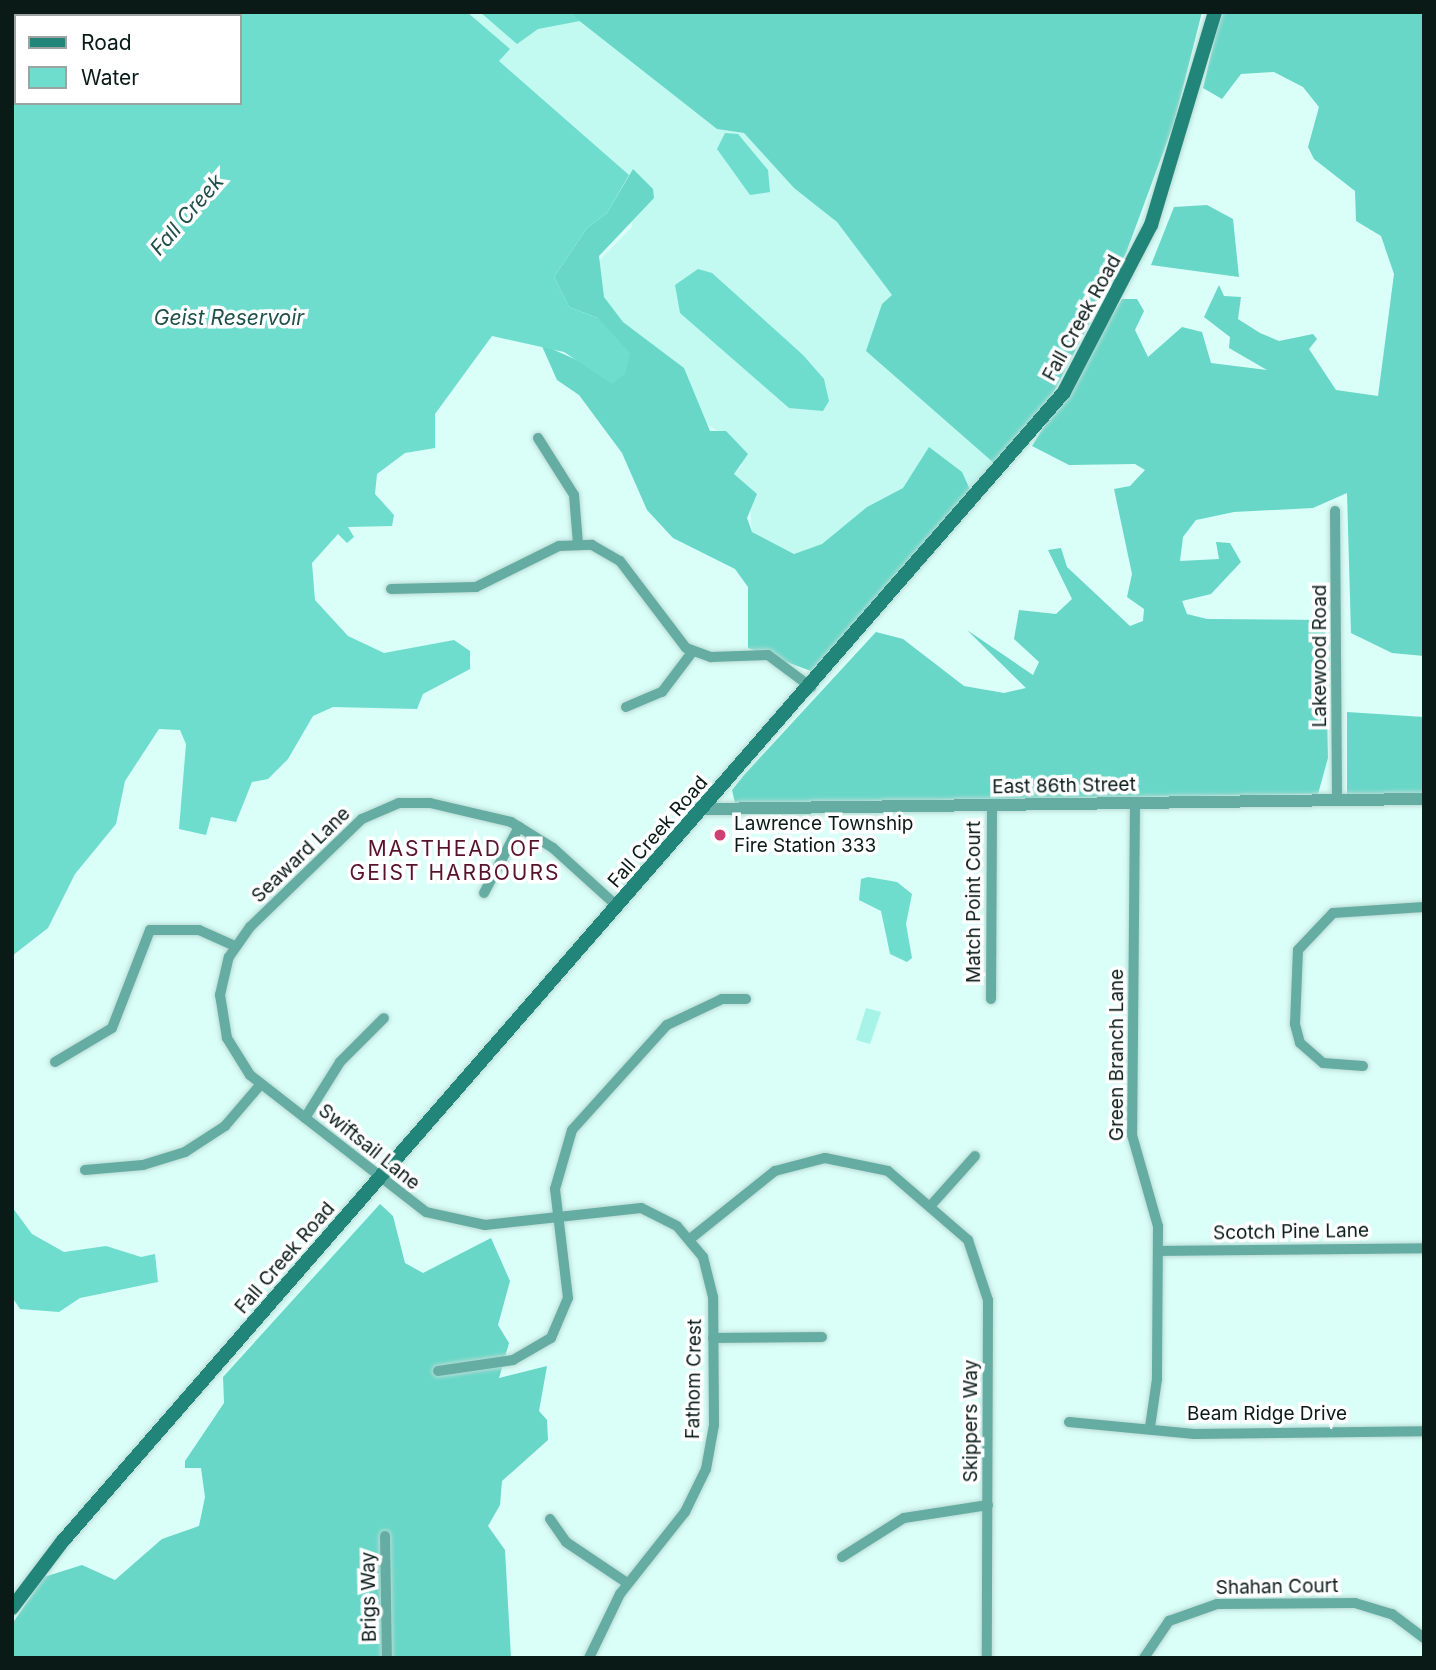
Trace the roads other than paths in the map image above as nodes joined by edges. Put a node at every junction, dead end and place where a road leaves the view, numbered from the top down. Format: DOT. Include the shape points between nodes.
graph roads {
  1 [pos="1215,12"];
  2 [pos="538,439"];
  3 [pos="1335,511"];
  4 [pos="578,544"];
  5 [pos="391,589"];
  6 [pos="693,652"];
  7 [pos="811,687"];
  8 [pos="626,707"];
  9 [pos="1424,799"];
  10 [pos="1337,801"];
  11 [pos="1135,804"];
  12 [pos="992,806"];
  13 [pos="704,809"];
  14 [pos="519,827"];
  15 [pos="484,893"];
  16 [pos="618,907"];
  17 [pos="1424,907"];
  18 [pos="235,946"];
  19 [pos="746,999"];
  20 [pos="991,999"];
  21 [pos="384,1018"];
  22 [pos="55,1062"];
  23 [pos="1363,1066"];
  24 [pos="261,1084"];
  25 [pos="305,1118"];
  26 [pos="975,1156"];
  27 [pos="85,1170"];
  28 [pos="380,1178"];
  29 [pos="933,1203"];
  30 [pos="557,1216"];
  31 [pos="690,1239"];
  32 [pos="1424,1248"];
  33 [pos="1158,1251"];
  34 [pos="713,1338"];
  35 [pos="822,1338"];
  36 [pos="438,1371"];
  37 [pos="1069,1422"];
  38 [pos="1150,1427"];
  39 [pos="1424,1431"];
  40 [pos="988,1504"];
  41 [pos="550,1520"];
  42 [pos="385,1536"];
  43 [pos="842,1557"];
  44 [pos="627,1583"];
  45 [pos="12,1608"];
  46 [pos="1424,1638"];
  47 [pos="387,1658"];
  48 [pos="589,1658"];
  49 [pos="988,1658"];
  50 [pos="1144,1658"];
  1 -- 7 [label="main road, Fall Creek Road" via="1162,198 1089,352 1011,457"];
  2 -- 4 [label="street" via="574,495"];
  3 -- 10 [label="street, Lakewood Road"];
  4 -- 5 [label="street" via="548,550 476,587"];
  4 -- 6 [label="street" via="620,561 667,631"];
  6 -- 7 [label="street" via="768,655"];
  6 -- 8 [label="street" via="662,692"];
  7 -- 13 [label="main road, Fall Creek Road"];
  9 -- 10 [label="street, East 86th Street"];
  10 -- 11 [label="street, East 86th Street"];
  11 -- 12 [label="street, East 86th Street"];
  11 -- 33 [label="street, Green Branch Lane" via="1132,1135 1156,1211"];
  12 -- 13 [label="street, East 86th Street"];
  12 -- 20 [label="street, Match Point Court"];
  13 -- 16 [label="main road, Fall Creek Road"];
  14 -- 15 [label="street"];
  14 -- 16 [label="street, Seaward Lane" via="553,848"];
  14 -- 18 [label="street, Seaward Lane" via="421,802 386,806 356,825"];
  16 -- 28 [label="main road, Fall Creek Road"];
  17 -- 23 [label="street" via="1333,913 1298,950 1300,1043 1323,1063"];
  18 -- 22 [label="street" via="199,930 150,930 112,1028"];
  18 -- 24 [label="street, Swiftsail Lane" via="221,982 221,1017 232,1051"];
  19 -- 30 [label="street" via="711,1002 667,1025 587,1109 560,1159"];
  21 -- 25 [label="street" via="340,1062"];
  24 -- 25 [label="street, Swiftsail Lane"];
  24 -- 27 [label="street" via="225,1126 185,1152 148,1164"];
  25 -- 28 [label="street, Swiftsail Lane"];
  26 -- 29 [label="street"];
  28 -- 30 [label="street, Swiftsail Lane" via="411,1203 456,1222"];
  28 -- 45 [label="main road, Fall Creek Road" via="62,1542"];
  29 -- 31 [label="street, Skippers Way" via="888,1171 825,1158 763,1178"];
  29 -- 40 [label="street, Skippers Way" via="968,1240 986,1287"];
  30 -- 31 [label="street, Swiftsail Lane" via="641,1208"];
  30 -- 36 [label="street" via="568,1293 556,1331 526,1356"];
  31 -- 34 [label="street, Fathom Crest" via="710,1279"];
  32 -- 33 [label="street, Scotch Pine Lane"];
  33 -- 38 [label="street, Green Branch Lane"];
  34 -- 35 [label="street"];
  34 -- 44 [label="street, Fathom Crest" via="714,1426 706,1469 685,1512"];
  37 -- 38 [label="street, Beam Ridge Drive"];
  38 -- 39 [label="street, Beam Ridge Drive" via="1194,1434"];
  40 -- 43 [label="street" via="904,1518"];
  40 -- 49 [label="street, Skippers Way"];
  41 -- 44 [label="street" via="566,1542"];
  42 -- 47 [label="street, Brigs Way"];
  44 -- 48 [label="street, Fathom Crest"];
  46 -- 50 [label="street, Shahan Court" via="1392,1614 1355,1603 1217,1604 1169,1622"];
}
